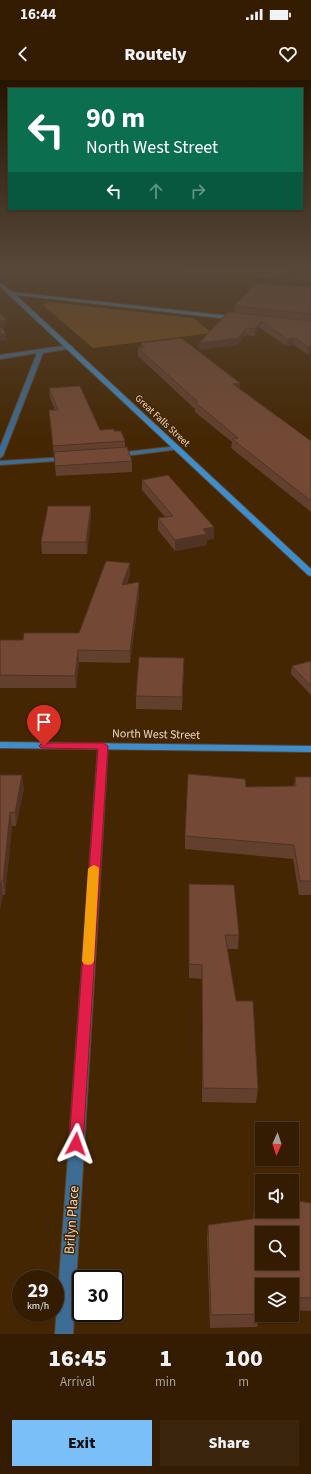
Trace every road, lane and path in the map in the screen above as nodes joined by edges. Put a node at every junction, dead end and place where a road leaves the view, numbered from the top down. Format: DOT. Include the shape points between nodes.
graph roads {
  1 [pos="46,326"];
  2 [pos="70,347"];
  3 [pos="41,351"];
  4 [pos="0,357"];
  5 [pos="178,448"];
  6 [pos="113,455"];
  7 [pos="0,456"];
  8 [pos="76,458"];
  9 [pos="0,462"];
  10 [pos="311,573"];
  11 [pos="0,745"];
  12 [pos="103,746"];
  13 [pos="311,749"];
  14 [pos="64,1334"];
  1 -- 2 [label="main road, Great Falls Street"];
  2 -- 3 [label="street"];
  2 -- 5 [label="main road, Great Falls Street"];
  3 -- 4 [label="street"];
  3 -- 7 [label="street"];
  5 -- 6 [label="street"];
  5 -- 10 [label="main road, Great Falls Street"];
  8 -- 9 [label="street"];
  11 -- 12 [label="main road, North West Street"];
  12 -- 13 [label="main road, North West Street"];
  12 -- 14 [label="street, Brilyn Place"];
}
